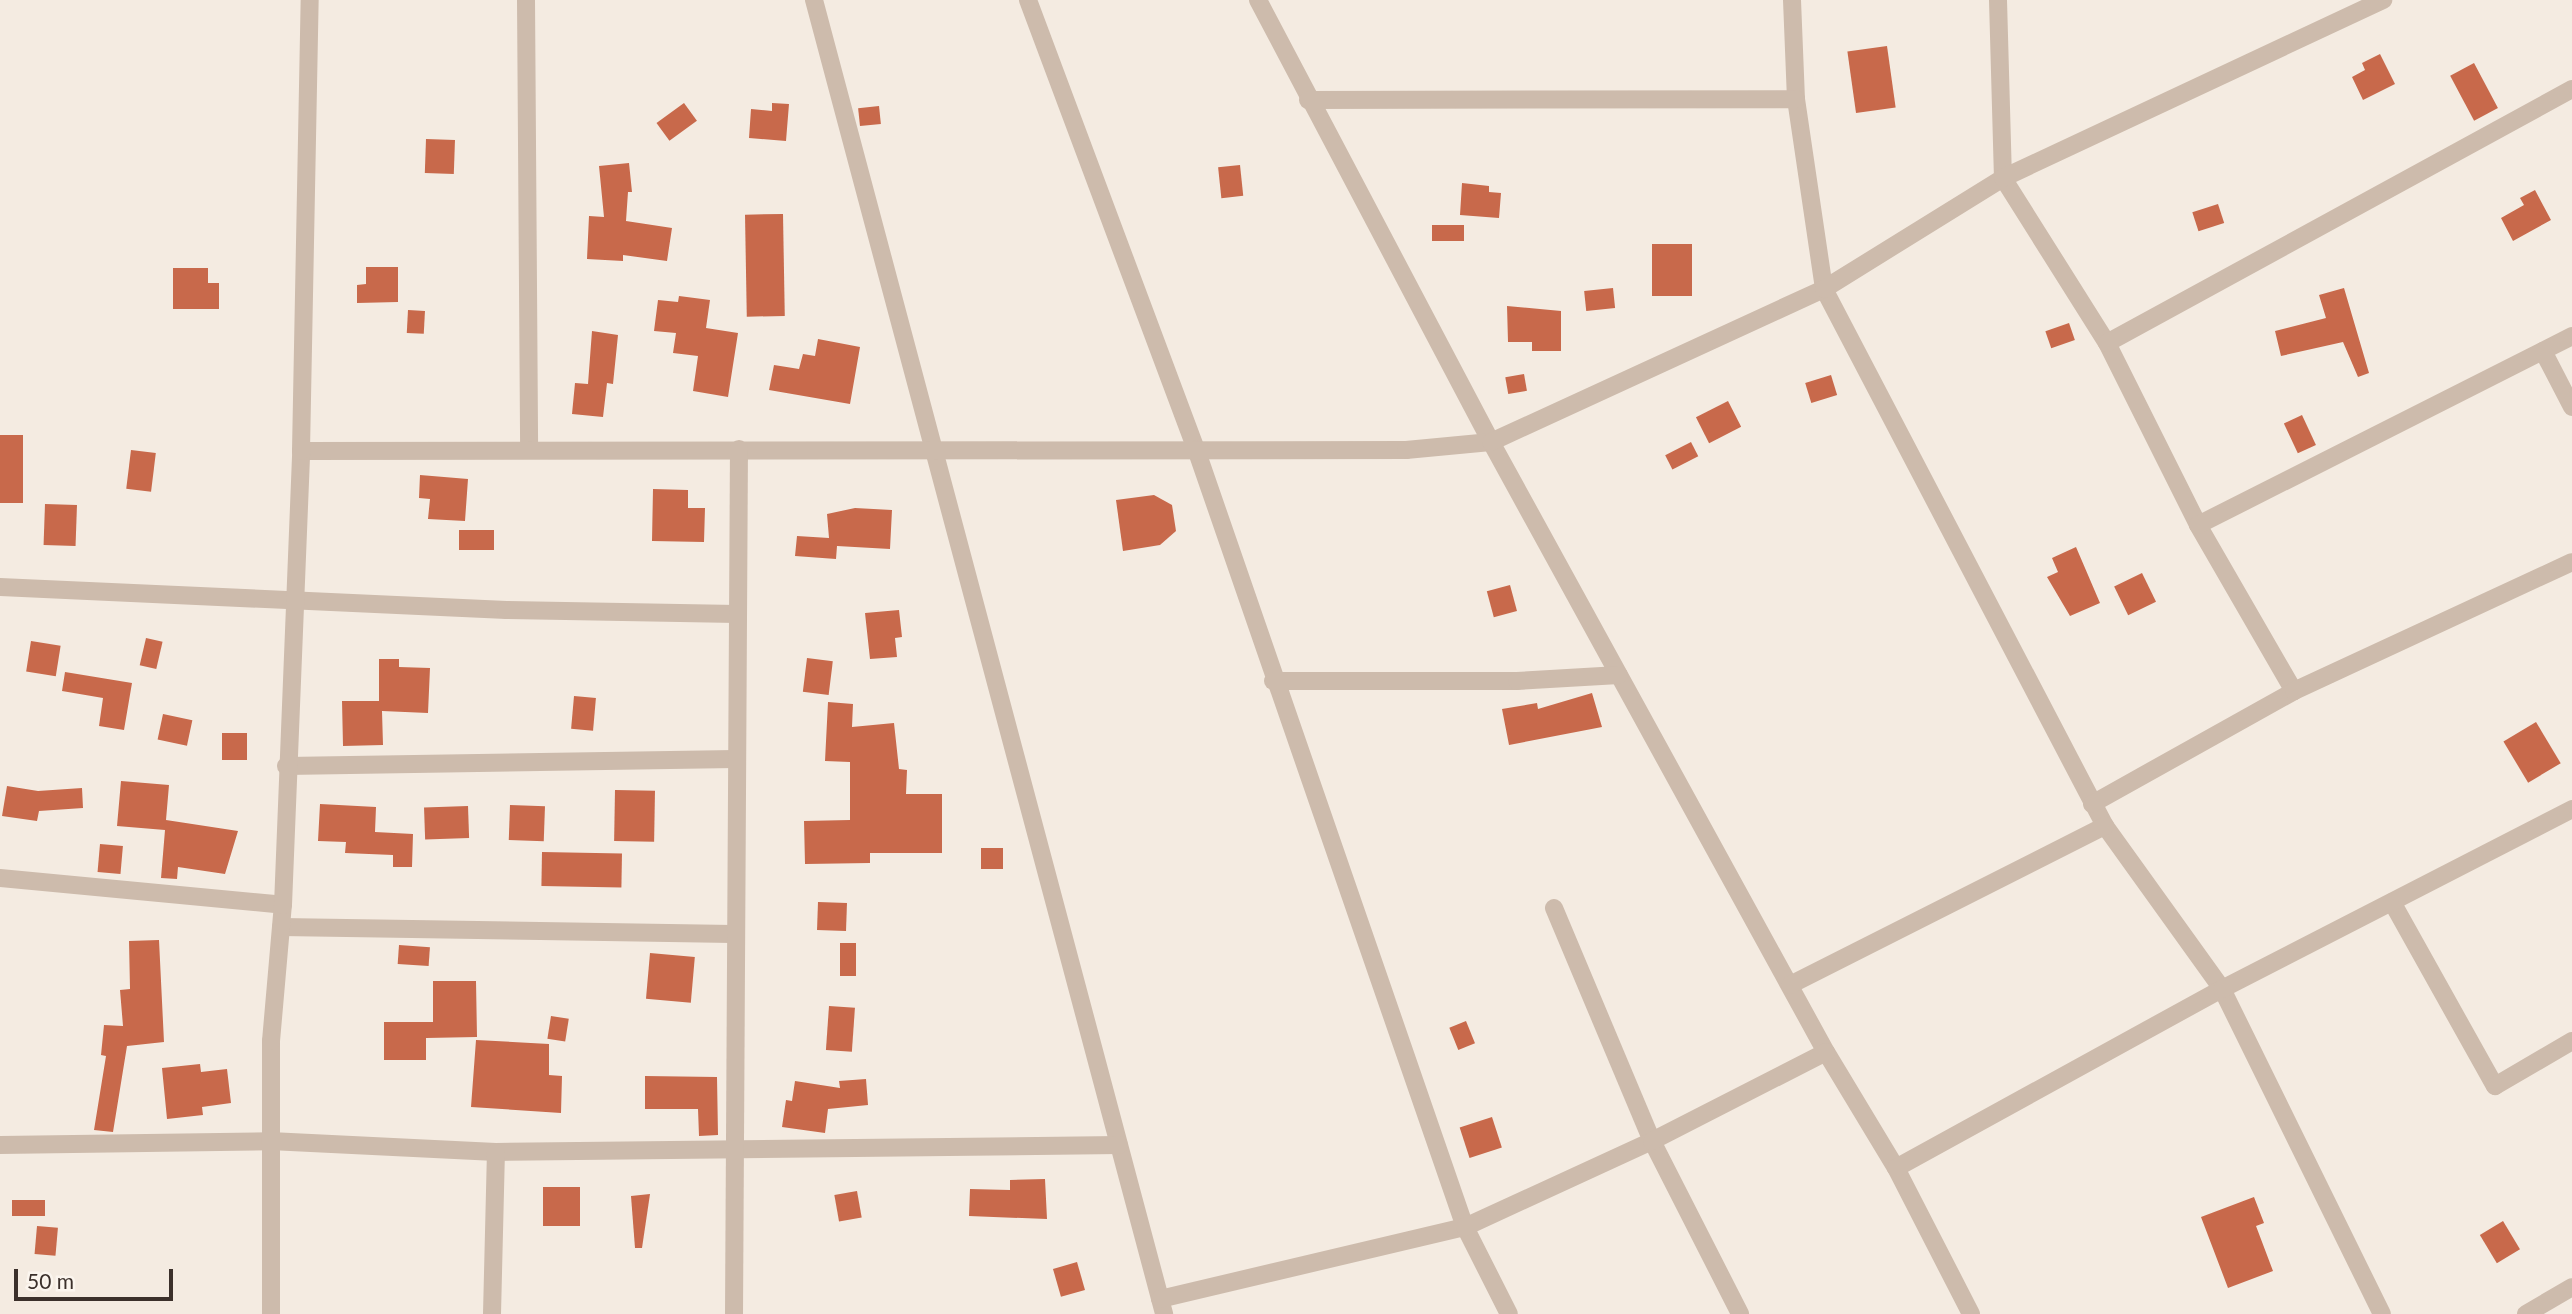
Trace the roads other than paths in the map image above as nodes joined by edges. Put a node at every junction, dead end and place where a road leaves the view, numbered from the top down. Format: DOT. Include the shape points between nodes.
graph roads {
  1 [pos="310,0"];
  2 [pos="526,0"];
  3 [pos="814,0"];
  4 [pos="1028,0"];
  5 [pos="1258,0"];
  6 [pos="1792,0"];
  7 [pos="1998,0"];
  8 [pos="2383,0"];
  9 [pos="2572,89"];
  10 [pos="1796,99"];
  11 [pos="1308,100"];
  12 [pos="2003,178"];
  13 [pos="1824,289"];
  14 [pos="2572,336"];
  15 [pos="2108,344"];
  16 [pos="2543,351"];
  17 [pos="2572,407"];
  18 [pos="1491,442"];
  19 [pos="934,447"];
  20 [pos="529,448"];
  21 [pos="739,449"];
  22 [pos="1196,449"];
  23 [pos="301,451"];
  24 [pos="2198,525"];
  25 [pos="2572,562"];
  26 [pos="0,587"];
  27 [pos="294,600"];
  28 [pos="737,614"];
  29 [pos="1619,674"];
  30 [pos="1273,681"];
  31 [pos="2294,691"];
  32 [pos="735,759"];
  33 [pos="285,766"];
  34 [pos="2092,804"];
  35 [pos="2572,809"];
  36 [pos="2105,826"];
  37 [pos="0,878"];
  38 [pos="2392,902"];
  39 [pos="282,905"];
  40 [pos="1554,908"];
  41 [pos="281,927"];
  42 [pos="733,934"];
  43 [pos="1790,985"];
  44 [pos="2222,989"];
  45 [pos="2572,1041"];
  46 [pos="1826,1052"];
  47 [pos="270,1141"];
  48 [pos="1652,1141"];
  49 [pos="0,1145"];
  50 [pos="1119,1145"];
  51 [pos="734,1151"];
  52 [pos="496,1152"];
  53 [pos="1896,1168"];
  54 [pos="1465,1227"];
  55 [pos="2572,1287"];
  56 [pos="1162,1306"];
  57 [pos="271,1314"];
  58 [pos="492,1314"];
  59 [pos="734,1314"];
  60 [pos="1509,1314"];
  61 [pos="1740,1314"];
  62 [pos="1971,1314"];
  63 [pos="2382,1314"];
  64 [pos="2526,1314"];
  1 -- 23 [label="street"];
  2 -- 20 [label="street"];
  3 -- 19 [label="street"];
  4 -- 22 [label="street"];
  5 -- 11 [label="street"];
  6 -- 10 [label="street"];
  7 -- 12 [label="street"];
  8 -- 12 [label="street"];
  9 -- 15 [label="street"];
  10 -- 11 [label="street"];
  10 -- 13 [label="street"];
  11 -- 18 [label="street"];
  12 -- 13 [label="street"];
  12 -- 15 [label="street"];
  13 -- 18 [label="street"];
  13 -- 34 [label="street"];
  14 -- 16 [label="street"];
  15 -- 24 [label="street"];
  16 -- 17 [label="street"];
  16 -- 24 [label="street"];
  18 -- 22 [label="street" via="1406,450"];
  18 -- 29 [label="street"];
  19 -- 21 [label="street"];
  19 -- 22 [label="street"];
  19 -- 50 [label="street"];
  20 -- 21 [label="street"];
  20 -- 23 [label="street"];
  21 -- 28 [label="street"];
  22 -- 30 [label="street"];
  23 -- 27 [label="street"];
  24 -- 31 [label="street"];
  25 -- 31 [label="street"];
  26 -- 27 [label="street"];
  27 -- 28 [label="street"];
  27 -- 33 [label="street"];
  28 -- 32 [label="street"];
  29 -- 30 [label="street" via="1517,681"];
  29 -- 43 [label="street"];
  30 -- 54 [label="street"];
  31 -- 34 [label="street"];
  32 -- 33 [label="street"];
  32 -- 42 [label="street"];
  33 -- 39 [label="street"];
  34 -- 36 [label="street"];
  35 -- 38 [label="street"];
  36 -- 43 [label="street"];
  36 -- 44 [label="street"];
  37 -- 39 [label="street"];
  38 -- 44 [label="street"];
  38 -- 45 [label="street" via="2495,1087"];
  39 -- 41 [label="street"];
  40 -- 48 [label="street"];
  41 -- 42 [label="street"];
  41 -- 47 [label="street"];
  42 -- 51 [label="street"];
  43 -- 46 [label="street"];
  44 -- 53 [label="street"];
  44 -- 63 [label="street"];
  46 -- 48 [label="street"];
  46 -- 53 [label="street"];
  47 -- 49 [label="street"];
  47 -- 52 [label="street"];
  47 -- 57 [label="street"];
  48 -- 54 [label="street"];
  48 -- 61 [label="street"];
  50 -- 51 [label="street"];
  50 -- 56 [label="street"];
  51 -- 52 [label="street"];
  51 -- 59 [label="street"];
  52 -- 58 [label="street"];
  53 -- 62 [label="street"];
  54 -- 56 [label="street"];
  54 -- 60 [label="street"];
  55 -- 64 [label="street"];
}
